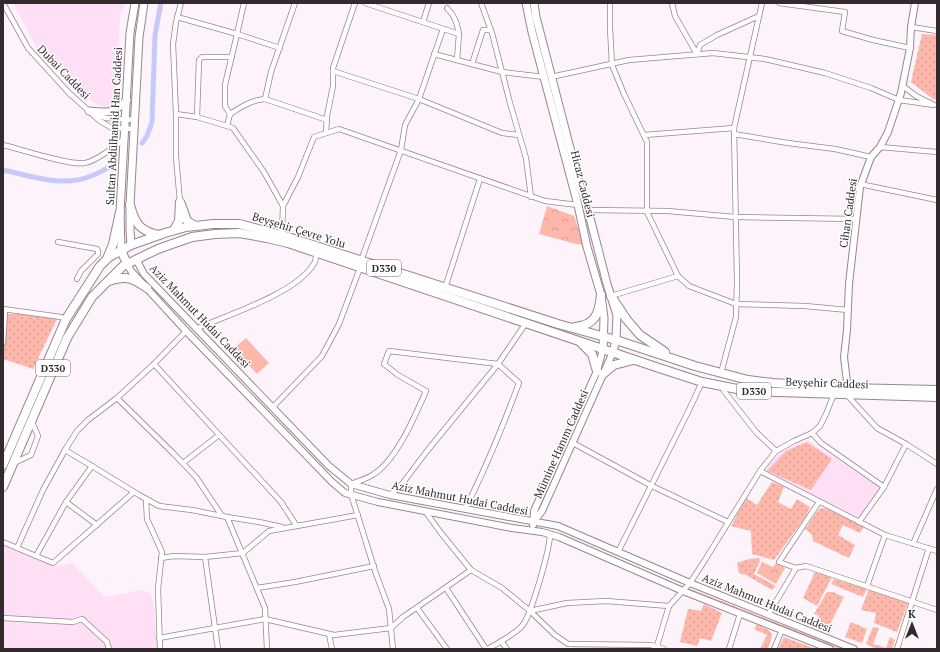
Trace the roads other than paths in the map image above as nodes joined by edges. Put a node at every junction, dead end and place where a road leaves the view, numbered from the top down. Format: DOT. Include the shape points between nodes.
graph roads {
  1 [pos="3,3"];
  2 [pos="135,3"];
  3 [pos="144,3"];
  4 [pos="182,3"];
  5 [pos="244,3"];
  6 [pos="294,3"];
  7 [pos="356,3"];
  8 [pos="365,3"];
  9 [pos="429,3"];
  10 [pos="481,3"];
  11 [pos="526,3"];
  12 [pos="534,3"];
  13 [pos="610,3"];
  14 [pos="672,3"];
  15 [pos="762,3"];
  16 [pos="779,3"];
  17 [pos="915,3"];
  18 [pos="447,8"];
  19 [pos="759,16"];
  20 [pos="177,17"];
  21 [pos="423,22"];
  22 [pos="911,27"];
  23 [pos="443,29"];
  24 [pos="491,30"];
  25 [pos="937,31"];
  26 [pos="237,34"];
  27 [pos="459,34"];
  28 [pos="280,48"];
  29 [pos="910,48"];
  30 [pos="434,54"];
  31 [pos="697,54"];
  32 [pos="750,57"];
  33 [pos="232,58"];
  34 [pos="457,60"];
  35 [pos="472,64"];
  36 [pos="612,64"];
  37 [pos="333,72"];
  38 [pos="502,72"];
  39 [pos="548,77"];
  40 [pos="903,86"];
  41 [pos="265,99"];
  42 [pos="420,99"];
  43 [pos="127,100"];
  44 [pos="899,100"];
  45 [pos="935,105"];
  46 [pos="90,111"];
  47 [pos="176,114"];
  48 [pos="230,114"];
  49 [pos="197,117"];
  50 [pos="126,120"];
  51 [pos="135,120"];
  52 [pos="327,120"];
  53 [pos="227,126"];
  54 [pos="734,128"];
  55 [pos="125,129"];
  56 [pos="134,129"];
  57 [pos="326,133"];
  58 [pos="734,134"];
  59 [pos="519,135"];
  60 [pos="644,135"];
  61 [pos="124,138"];
  62 [pos="3,145"];
  63 [pos="880,147"];
  64 [pos="401,150"];
  65 [pos="937,152"];
  66 [pos="871,157"];
  67 [pos="480,179"];
  68 [pos="860,184"];
  69 [pos="531,196"];
  70 [pos="937,200"];
  71 [pos="180,202"];
  72 [pos="130,204"];
  73 [pos="578,205"];
  74 [pos="283,206"];
  75 [pos="588,210"];
  76 [pos="120,212"];
  77 [pos="647,212"];
  78 [pos="735,217"];
  79 [pos="856,219"];
  80 [pos="195,226"];
  81 [pos="174,230"];
  82 [pos="282,234"];
  83 [pos="159,235"];
  84 [pos="150,238"];
  85 [pos="58,242"];
  86 [pos="131,245"];
  87 [pos="158,249"];
  88 [pos="121,250"];
  89 [pos="316,254"];
  90 [pos="136,259"];
  91 [pos="106,260"];
  92 [pos="127,264"];
  93 [pos="361,264"];
  94 [pos="96,273"];
  95 [pos="678,276"];
  96 [pos="77,279"];
  97 [pos="105,283"];
  98 [pos="147,288"];
  99 [pos="445,288"];
  100 [pos="601,295"];
  101 [pos="611,296"];
  102 [pos="736,304"];
  103 [pos="4,310"];
  104 [pos="848,310"];
  105 [pos="604,317"];
  106 [pos="617,318"];
  107 [pos="66,319"];
  108 [pos="526,323"];
  109 [pos="570,327"];
  110 [pos="198,328"];
  111 [pos="186,331"];
  112 [pos="604,336"];
  113 [pos="616,340"];
  114 [pos="579,341"];
  115 [pos="3,343"];
  116 [pos="603,349"];
  117 [pos="613,352"];
  118 [pos="674,358"];
  119 [pos="635,360"];
  120 [pos="154,364"];
  121 [pos="498,364"];
  122 [pos="600,373"];
  123 [pos="721,373"];
  124 [pos="702,382"];
  125 [pos="722,387"];
  126 [pos="937,390"];
  127 [pos="846,391"];
  128 [pos="834,394"];
  129 [pos="937,397"];
  130 [pos="117,398"];
  131 [pos="273,407"];
  132 [pos="31,420"];
  133 [pos="812,433"];
  134 [pos="219,435"];
  135 [pos="574,443"];
  136 [pos="906,444"];
  137 [pos="65,450"];
  138 [pos="776,451"];
  139 [pos="5,452"];
  140 [pos="183,463"];
  141 [pos="12,464"];
  142 [pos="937,464"];
  143 [pos="3,465"];
  144 [pos="92,466"];
  145 [pos="760,471"];
  146 [pos="351,484"];
  147 [pos="652,486"];
  148 [pos="884,486"];
  149 [pos="3,487"];
  150 [pos="937,489"];
  151 [pos="134,492"];
  152 [pos="351,494"];
  153 [pos="390,495"];
  154 [pos="146,500"];
  155 [pos="66,502"];
  156 [pos="819,502"];
  157 [pos="465,509"];
  158 [pos="425,511"];
  159 [pos="358,515"];
  160 [pos="225,517"];
  161 [pos="533,522"];
  162 [pos="728,522"];
  163 [pos="859,522"];
  164 [pos="97,525"];
  165 [pos="296,525"];
  166 [pos="283,527"];
  167 [pos="532,531"];
  168 [pos="550,534"];
  169 [pos="885,535"];
  170 [pos="3,542"];
  171 [pos="913,544"];
  172 [pos="17,548"];
  173 [pos="929,548"];
  174 [pos="937,551"];
  175 [pos="618,552"];
  176 [pos="243,553"];
  177 [pos="36,556"];
  178 [pos="205,557"];
  179 [pos="161,558"];
  180 [pos="374,566"];
  181 [pos="796,568"];
  182 [pos="472,570"];
  183 [pos="690,583"];
  184 [pos="867,586"];
  185 [pos="257,588"];
  186 [pos="446,588"];
  187 [pos="683,591"];
  188 [pos="913,601"];
  189 [pos="669,606"];
  190 [pos="417,608"];
  191 [pos="937,610"];
  192 [pos="530,611"];
  193 [pos="740,614"];
  194 [pos="768,615"];
  195 [pos="4,618"];
  196 [pos="265,618"];
  197 [pos="215,628"];
  198 [pos="391,628"];
  199 [pos="782,630"];
  200 [pos="329,634"];
  201 [pos="159,638"];
  202 [pos="501,641"];
  203 [pos="656,648"];
  204 [pos="109,649"];
  205 [pos="160,649"];
  206 [pos="218,649"];
  207 [pos="267,649"];
  208 [pos="332,649"];
  209 [pos="393,649"];
  210 [pos="447,649"];
  211 [pos="487,649"];
  212 [pos="507,649"];
  213 [pos="664,649"];
  214 [pos="729,649"];
  215 [pos="774,649"];
  216 [pos="830,649"];
  217 [pos="854,649"];
  218 [pos="897,649"];
  1 -- 46 [label="street, Dubai Caddesi" via="28,48 48,72"];
  2 -- 43 [label="main road, Sultan Abdülhamid Han Caddesi" via="130,33"];
  3 -- 51 [label="main road, Sultan Abdülhamid Han Caddesi" via="139,37"];
  4 -- 20 [label="street"];
  5 -- 26 [label="street"];
  6 -- 28 [label="street"];
  7 -- 37 [label="street"];
  8 -- 21 [label="street"];
  9 -- 21 [label="street"];
  10 -- 24 [label="street"];
  11 -- 39 [label="main road, Hicaz Caddesi" via="532,32"];
  12 -- 39 [label="main road, Hicaz Caddesi"];
  13 -- 36 [label="street"];
  14 -- 31 [label="street" via="675,16"];
  15 -- 19 [label="street"];
  16 -- 29 [label="street" via="845,12 842,31"];
  17 -- 22 [label="street, Cihan Caddesi"];
  18 -- 27 [label="street" via="457,22"];
  19 -- 31 [label="street" via="700,45"];
  19 -- 32 [label="street"];
  20 -- 26 [label="street"];
  20 -- 47 [label="street" via="173,44"];
  21 -- 23 [label="street"];
  22 -- 25 [label="street"];
  22 -- 29 [label="street, Cihan Caddesi"];
  23 -- 27 [label="street"];
  23 -- 30 [label="street"];
  24 -- 35 [label="street" via="483,30"];
  24 -- 38 [label="street"];
  26 -- 28 [label="street"];
  26 -- 33 [label="street"];
  27 -- 34 [label="street"];
  28 -- 41 [label="street"];
  29 -- 40 [label="street, Cihan Caddesi"];
  30 -- 34 [label="street"];
  30 -- 42 [label="street"];
  31 -- 32 [label="street"];
  31 -- 36 [label="street"];
  32 -- 44 [label="street" via="825,72"];
  32 -- 54 [label="street"];
  33 -- 48 [label="street" via="224,85 225,106"];
  33 -- 49 [label="street" via="200,58"];
  34 -- 35 [label="street"];
  35 -- 38 [label="street"];
  36 -- 39 [label="street"];
  36 -- 60 [label="street"];
  37 -- 42 [label="street"];
  37 -- 52 [label="street"];
  38 -- 39 [label="street"];
  38 -- 59 [label="street"];
  39 -- 73 [label="main road, Hicaz Caddesi"];
  39 -- 75 [label="main road, Hicaz Caddesi"];
  40 -- 44 [label="street, Cihan Caddesi"];
  40 -- 45 [label="street"];
  41 -- 48 [label="street" via="256,100"];
  41 -- 52 [label="street"];
  42 -- 59 [label="street" via="502,133"];
  42 -- 64 [label="street" via="405,125"];
  43 -- 46 [label="main road" via="114,111"];
  43 -- 50 [label="main road, Sultan Abdülhamid Han Caddesi"];
  44 -- 45 [label="street"];
  44 -- 63 [label="street, Cihan Caddesi"];
  46 -- 50 [label="street, Dubai Caddesi" via="105,118"];
  46 -- 55 [label="street, Dubai Caddesi" via="112,128"];
  47 -- 49 [label="street"];
  47 -- 71 [label="street" via="175,145"];
  48 -- 53 [label="street"];
  49 -- 53 [label="street"];
  50 -- 51 [label="street, Dubai Caddesi"];
  50 -- 55 [label="main road, Sultan Abdülhamid Han Caddesi"];
  51 -- 56 [label="main road, Sultan Abdülhamid Han Caddesi"];
  52 -- 57 [label="street"];
  53 -- 74 [label="street" via="233,128 264,172"];
  54 -- 58 [label="street"];
  54 -- 60 [label="street"];
  55 -- 56 [label="street, Dubai Caddesi"];
  55 -- 61 [label="main road, Sultan Abdülhamid Han Caddesi"];
  56 -- 72 [label="main road, Sultan Abdülhamid Han Caddesi"];
  57 -- 64 [label="street" via="339,129"];
  57 -- 74 [label="street" via="314,137"];
  58 -- 66 [label="street" via="835,148"];
  58 -- 78 [label="street"];
  59 -- 69 [label="street" via="526,158"];
  60 -- 77 [label="street" via="647,142"];
  61 -- 62 [label="street" via="84,164"];
  61 -- 76 [label="main road, Sultan Abdülhamid Han Caddesi"];
  63 -- 65 [label="street"];
  63 -- 66 [label="street, Cihan Caddesi"];
  64 -- 67 [label="street"];
  64 -- 93 [label="street"];
  66 -- 68 [label="street, Cihan Caddesi"];
  67 -- 69 [label="street"];
  67 -- 99 [label="street"];
  68 -- 70 [label="street"];
  68 -- 79 [label="street, Cihan Caddesi"];
  69 -- 73 [label="street" via="545,201"];
  71 -- 80 [label="highway" via="187,221"];
  71 -- 81 [label="highway" via="179,221"];
  72 -- 83 [label="highway" via="133,218 138,225"];
  72 -- 86 [label="main road, Sultan Abdülhamid Han Caddesi"];
  73 -- 100 [label="main road, Hicaz Caddesi"];
  74 -- 82 [label="street"];
  75 -- 77 [label="street"];
  75 -- 101 [label="main road, Hicaz Caddesi"];
  76 -- 88 [label="main road, Sultan Abdülhamid Han Caddesi"];
  76 -- 91 [label="highway" via="113,244"];
  77 -- 78 [label="street" via="668,211"];
  77 -- 95 [label="street"];
  78 -- 79 [label="street"];
  78 -- 102 [label="street"];
  79 -- 104 [label="street, Cihan Caddesi"];
  80 -- 81 [label="highway, Beyşehir Çevre Yolu / D330"];
  80 -- 82 [label="highway, Beyşehir Çevre Yolu / D330" via="239,224"];
  81 -- 83 [label="highway, Beyşehir Çevre Yolu / D330"];
  82 -- 93 [label="highway, Beyşehir Çevre Yolu / D330"];
  83 -- 84 [label="highway, Beyşehir Çevre Yolu / D330"];
  84 -- 86 [label="highway, Beyşehir Çevre Yolu / D330"];
  84 -- 87 [label="highway" via="146,248"];
  85 -- 96 [label="street" via="97,249 98,254 81,271"];
  86 -- 88 [label="highway, Beyşehir Çevre Yolu / D330"];
  86 -- 90 [label="highway"];
  87 -- 89 [label="highway, Beyşehir Çevre Yolu / D330" via="192,237 239,233 288,243"];
  87 -- 90 [label="highway, Beyşehir Çevre Yolu / D330"];
  88 -- 91 [label="highway, Beyşehir Çevre Yolu / D330"];
  88 -- 92 [label="highway"];
  89 -- 93 [label="highway, Beyşehir Çevre Yolu / D330"];
  89 -- 110 [label="street" via="314,264 305,275 287,289"];
  90 -- 92 [label="highway, Beyşehir Çevre Yolu / D330"];
  90 -- 110 [label="street, Aziz Mahmut Hudai Caddesi" via="144,274"];
  91 -- 94 [label="highway, Beyşehir Çevre Yolu / D330"];
  92 -- 97 [label="highway, Beyşehir Çevre Yolu / D330"];
  92 -- 98 [label="street, Aziz Mahmut Hudai Caddesi"];
  93 -- 99 [label="highway, Beyşehir Çevre Yolu / D330"];
  93 -- 108 [label="highway, Beyşehir Çevre Yolu / D330"];
  93 -- 131 [label="street" via="339,324 322,356"];
  94 -- 97 [label="highway" via="106,273"];
  94 -- 107 [label="highway, Beyşehir Çevre Yolu / D330"];
  95 -- 101 [label="street"];
  95 -- 102 [label="street" via="689,286"];
  97 -- 98 [label="highway" via="128,277"];
  97 -- 132 [label="highway, Beyşehir Çevre Yolu / D330" via="92,296 66,338"];
  98 -- 111 [label="street, Aziz Mahmut Hudai Caddesi"];
  99 -- 109 [label="highway, Beyşehir Çevre Yolu / D330"];
  100 -- 105 [label="main road, Hicaz Caddesi"];
  100 -- 109 [label="highway" via="598,314 592,322 585,326"];
  101 -- 106 [label="main road, Hicaz Caddesi"];
  101 -- 118 [label="highway" via="640,335"];
  102 -- 104 [label="street"];
  102 -- 123 [label="street" via="736,317"];
  103 -- 107 [label="street"];
  103 -- 115 [label="street"];
  104 -- 127 [label="street, Cihan Caddesi" via="844,356"];
  105 -- 106 [label="main road" via="609,324 614,323"];
  105 -- 112 [label="main road, Hicaz Caddesi"];
  106 -- 113 [label="main road, Hicaz Caddesi"];
  107 -- 139 [label="highway, Beyşehir Çevre Yolu / D330"];
  108 -- 114 [label="highway, Beyşehir Çevre Yolu / D330"];
  108 -- 121 [label="street"];
  109 -- 112 [label="highway, Beyşehir Çevre Yolu / D330"];
  110 -- 131 [label="street, Aziz Mahmut Hudai Caddesi"];
  111 -- 120 [label="street"];
  111 -- 152 [label="street, Aziz Mahmut Hudai Caddesi" via="332,482"];
  112 -- 113 [label="highway, Beyşehir Çevre Yolu / D330"];
  112 -- 116 [label="main road, Hicaz Caddesi"];
  113 -- 117 [label="main road, Hicaz Caddesi"];
  113 -- 118 [label="highway, Beyşehir Caddesi / D330"];
  114 -- 116 [label="highway, Beyşehir Caddesi / D330"];
  114 -- 122 [label="highway" via="592,354"];
  116 -- 117 [label="highway, Beyşehir Caddesi / D330"];
  116 -- 122 [label="street, Hicaz Caddesi"];
  117 -- 119 [label="highway, Beyşehir Caddesi / D330"];
  117 -- 122 [label="street, Mümine Hanım Caddesi"];
  118 -- 123 [label="highway, Beyşehir Caddesi / D330"];
  119 -- 122 [label="highway" via="614,364"];
  119 -- 124 [label="highway, Beyşehir Caddesi / D330"];
  120 -- 130 [label="street"];
  120 -- 134 [label="street"];
  121 -- 146 [label="street" via="389,351 384,364 426,391 390,460 374,474"];
  121 -- 153 [label="street" via="402,484"];
  121 -- 157 [label="street" via="519,383"];
  122 -- 135 [label="street, Mümine Hanım Caddesi"];
  122 -- 161 [label="street, Mümine Hanım Caddesi" via="534,511"];
  123 -- 127 [label="highway, Beyşehir Caddesi / D330" via="748,380"];
  124 -- 125 [label="highway, Beyşehir Caddesi / D330"];
  124 -- 147 [label="street"];
  125 -- 128 [label="highway, Beyşehir Caddesi / D330" via="747,391"];
  125 -- 138 [label="street" via="756,432"];
  126 -- 127 [label="highway, Beyşehir Caddesi / D330"];
  127 -- 128 [label="highway, Beyşehir Caddesi / D330"];
  127 -- 129 [label="highway, Beyşehir Caddesi / D330"];
  127 -- 136 [label="street" via="877,428"];
  128 -- 133 [label="street" via="820,426"];
  130 -- 137 [label="street" via="77,431"];
  130 -- 140 [label="street"];
  131 -- 146 [label="street, Aziz Mahmut Hudai Caddesi" via="329,466"];
  132 -- 141 [label="highway, Beyşehir Çevre Yolu / D330"];
  132 -- 141 [label="street" via="38,436 31,455"];
  133 -- 138 [label="street"];
  133 -- 148 [label="street" via="821,443"];
  134 -- 140 [label="street"];
  134 -- 165 [label="street" via="281,502"];
  135 -- 147 [label="street"];
  135 -- 161 [label="street, Mümine Hanım Caddesi" via="542,511"];
  136 -- 142 [label="street"];
  136 -- 148 [label="street"];
  137 -- 144 [label="street"];
  137 -- 172 [label="street" via="43,490"];
  138 -- 145 [label="street"];
  139 -- 143 [label="highway, Beyşehir Çevre Yolu / D330"];
  140 -- 160 [label="street"];
  141 -- 149 [label="highway, Beyşehir Çevre Yolu / D330"];
  144 -- 151 [label="street"];
  144 -- 155 [label="street"];
  145 -- 156 [label="street"];
  145 -- 162 [label="street"];
  146 -- 152 [label="street"];
  146 -- 153 [label="street, Aziz Mahmut Hudai Caddesi"];
  147 -- 162 [label="street"];
  147 -- 175 [label="street"];
  148 -- 163 [label="street"];
  150 -- 171 [label="street"];
  151 -- 154 [label="street"];
  151 -- 164 [label="street"];
  152 -- 158 [label="street, Aziz Mahmut Hudai Caddesi"];
  152 -- 159 [label="street"];
  153 -- 157 [label="street, Aziz Mahmut Hudai Caddesi"];
  154 -- 160 [label="street" via="159,506"];
  154 -- 179 [label="street" via="147,519 162,552"];
  155 -- 164 [label="street"];
  155 -- 177 [label="street"];
  156 -- 163 [label="street"];
  156 -- 181 [label="street" via="778,562"];
  157 -- 161 [label="street, Aziz Mahmut Hudai Caddesi"];
  158 -- 167 [label="street, Aziz Mahmut Hudai Caddesi"];
  158 -- 182 [label="street"];
  159 -- 165 [label="street"];
  159 -- 180 [label="street"];
  160 -- 166 [label="street"];
  160 -- 176 [label="street"];
  161 -- 167 [label="street"];
  161 -- 175 [label="street, Aziz Mahmut Hudai Caddesi" via="558,526"];
  162 -- 183 [label="street"];
  163 -- 169 [label="street"];
  164 -- 177 [label="street" via="53,563"];
  165 -- 166 [label="street"];
  166 -- 176 [label="street" via="269,531"];
  167 -- 168 [label="street, Aziz Mahmut Hudai Caddesi"];
  168 -- 187 [label="street, Aziz Mahmut Hudai Caddesi"];
  168 -- 192 [label="street"];
  169 -- 171 [label="street"];
  169 -- 184 [label="street"];
  170 -- 172 [label="street"];
  171 -- 173 [label="street"];
  172 -- 177 [label="street"];
  173 -- 174 [label="street"];
  173 -- 188 [label="street"];
  175 -- 183 [label="street, Aziz Mahmut Hudai Caddesi"];
  176 -- 178 [label="street"];
  176 -- 185 [label="street"];
  178 -- 179 [label="street"];
  178 -- 197 [label="street"];
  179 -- 201 [label="street" via="158,589"];
  180 -- 185 [label="street"];
  180 -- 198 [label="street" via="389,609"];
  181 -- 184 [label="street" via="806,566"];
  181 -- 194 [label="street"];
  182 -- 186 [label="street"];
  182 -- 192 [label="street" via="502,588"];
  183 -- 187 [label="street"];
  183 -- 194 [label="street, Aziz Mahmut Hudai Caddesi"];
  184 -- 188 [label="street"];
  185 -- 196 [label="street"];
  186 -- 190 [label="street"];
  186 -- 211 [label="street"];
  187 -- 189 [label="street"];
  187 -- 193 [label="street, Aziz Mahmut Hudai Caddesi"];
  188 -- 191 [label="street"];
  188 -- 218 [label="street"];
  189 -- 192 [label="street" via="606,601 567,603"];
  189 -- 203 [label="street"];
  190 -- 198 [label="street"];
  190 -- 210 [label="street"];
  192 -- 202 [label="street" via="522,626"];
  192 -- 203 [label="street" via="555,636 568,644"];
  193 -- 199 [label="street, Aziz Mahmut Hudai Caddesi"];
  193 -- 214 [label="street"];
  194 -- 217 [label="street, Aziz Mahmut Hudai Caddesi"];
  195 -- 204 [label="street" via="73,622 82,619 107,642"];
  196 -- 197 [label="street"];
  196 -- 200 [label="street"];
  196 -- 207 [label="street"];
  197 -- 201 [label="street"];
  197 -- 206 [label="street"];
  198 -- 200 [label="street"];
  198 -- 209 [label="street"];
  199 -- 215 [label="street"];
  199 -- 216 [label="street, Aziz Mahmut Hudai Caddesi"];
  200 -- 208 [label="street"];
  201 -- 205 [label="street"];
  202 -- 211 [label="street"];
  202 -- 212 [label="street"];
  203 -- 213 [label="street"];
}
